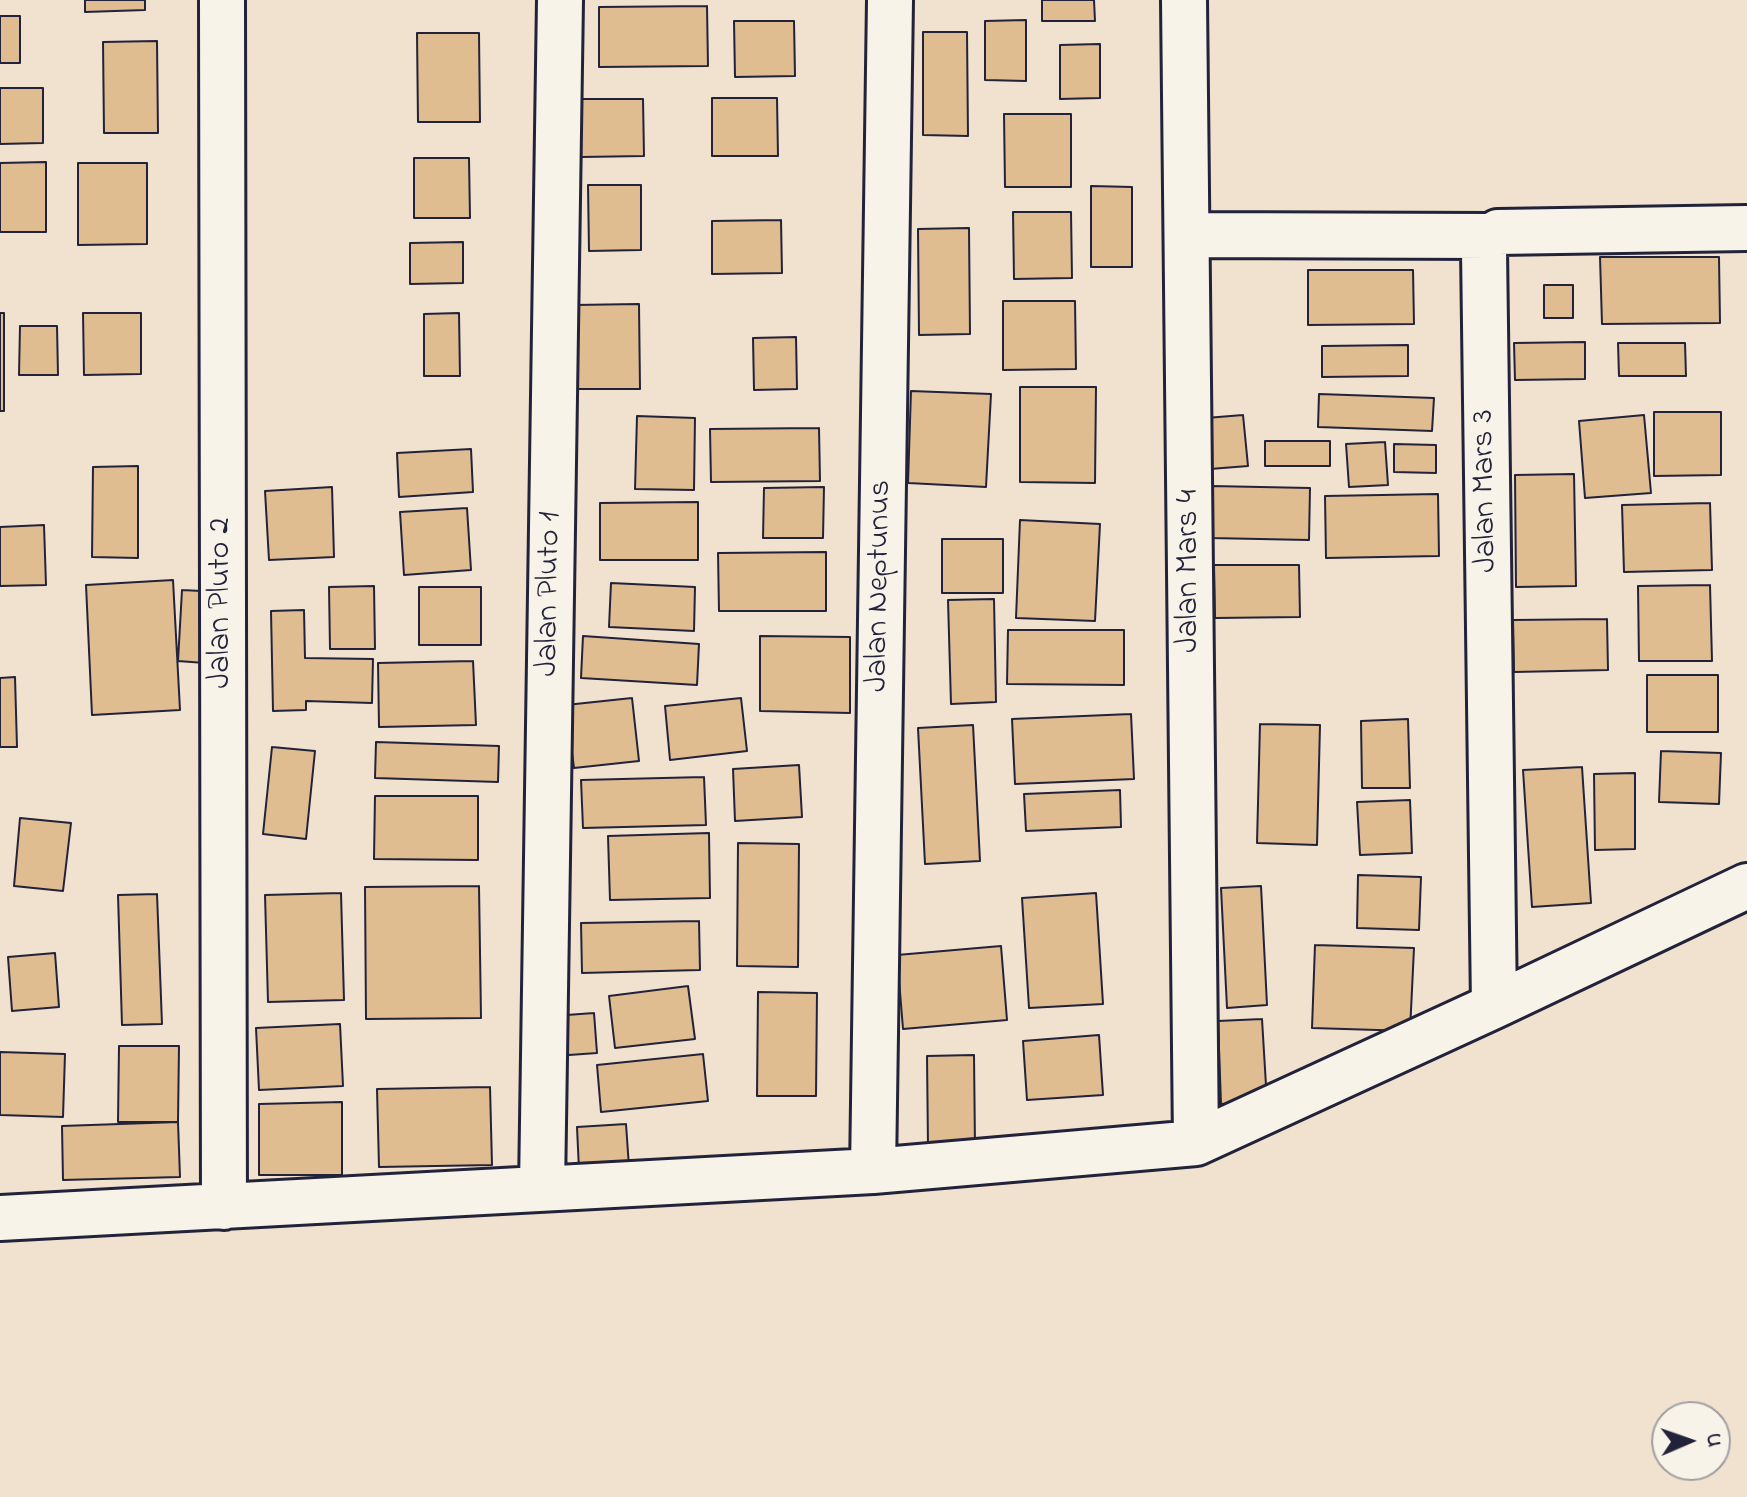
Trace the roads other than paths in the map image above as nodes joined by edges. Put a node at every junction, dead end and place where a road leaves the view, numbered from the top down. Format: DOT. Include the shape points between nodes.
graph roads {
  1 [pos="222,0"];
  2 [pos="560,0"];
  3 [pos="890,0"];
  4 [pos="1184,0"];
  5 [pos="1747,228"];
  6 [pos="1188,235"];
  7 [pos="1491,236"];
  8 [pos="1747,886"];
  9 [pos="1494,1006"];
  10 [pos="1196,1143"];
  11 [pos="873,1171"];
  12 [pos="542,1188"];
  13 [pos="224,1207"];
  14 [pos="0,1218"];
  1 -- 13 [label="street, Jalan Pluto 2"];
  2 -- 12 [label="street, Jalan Pluto 1"];
  3 -- 11 [label="street, Jalan Neptunus"];
  4 -- 6 [label="street, Jalan Mars 4"];
  5 -- 7 [label="street"];
  6 -- 7 [label="street"];
  6 -- 10 [label="street, Jalan Mars 4"];
  7 -- 9 [label="street, Jalan Mars 3" via="1484,249"];
  8 -- 9 [label="street"];
  9 -- 10 [label="street"];
  10 -- 11 [label="street"];
  11 -- 12 [label="street"];
  12 -- 13 [label="street"];
  13 -- 14 [label="street"];
}
